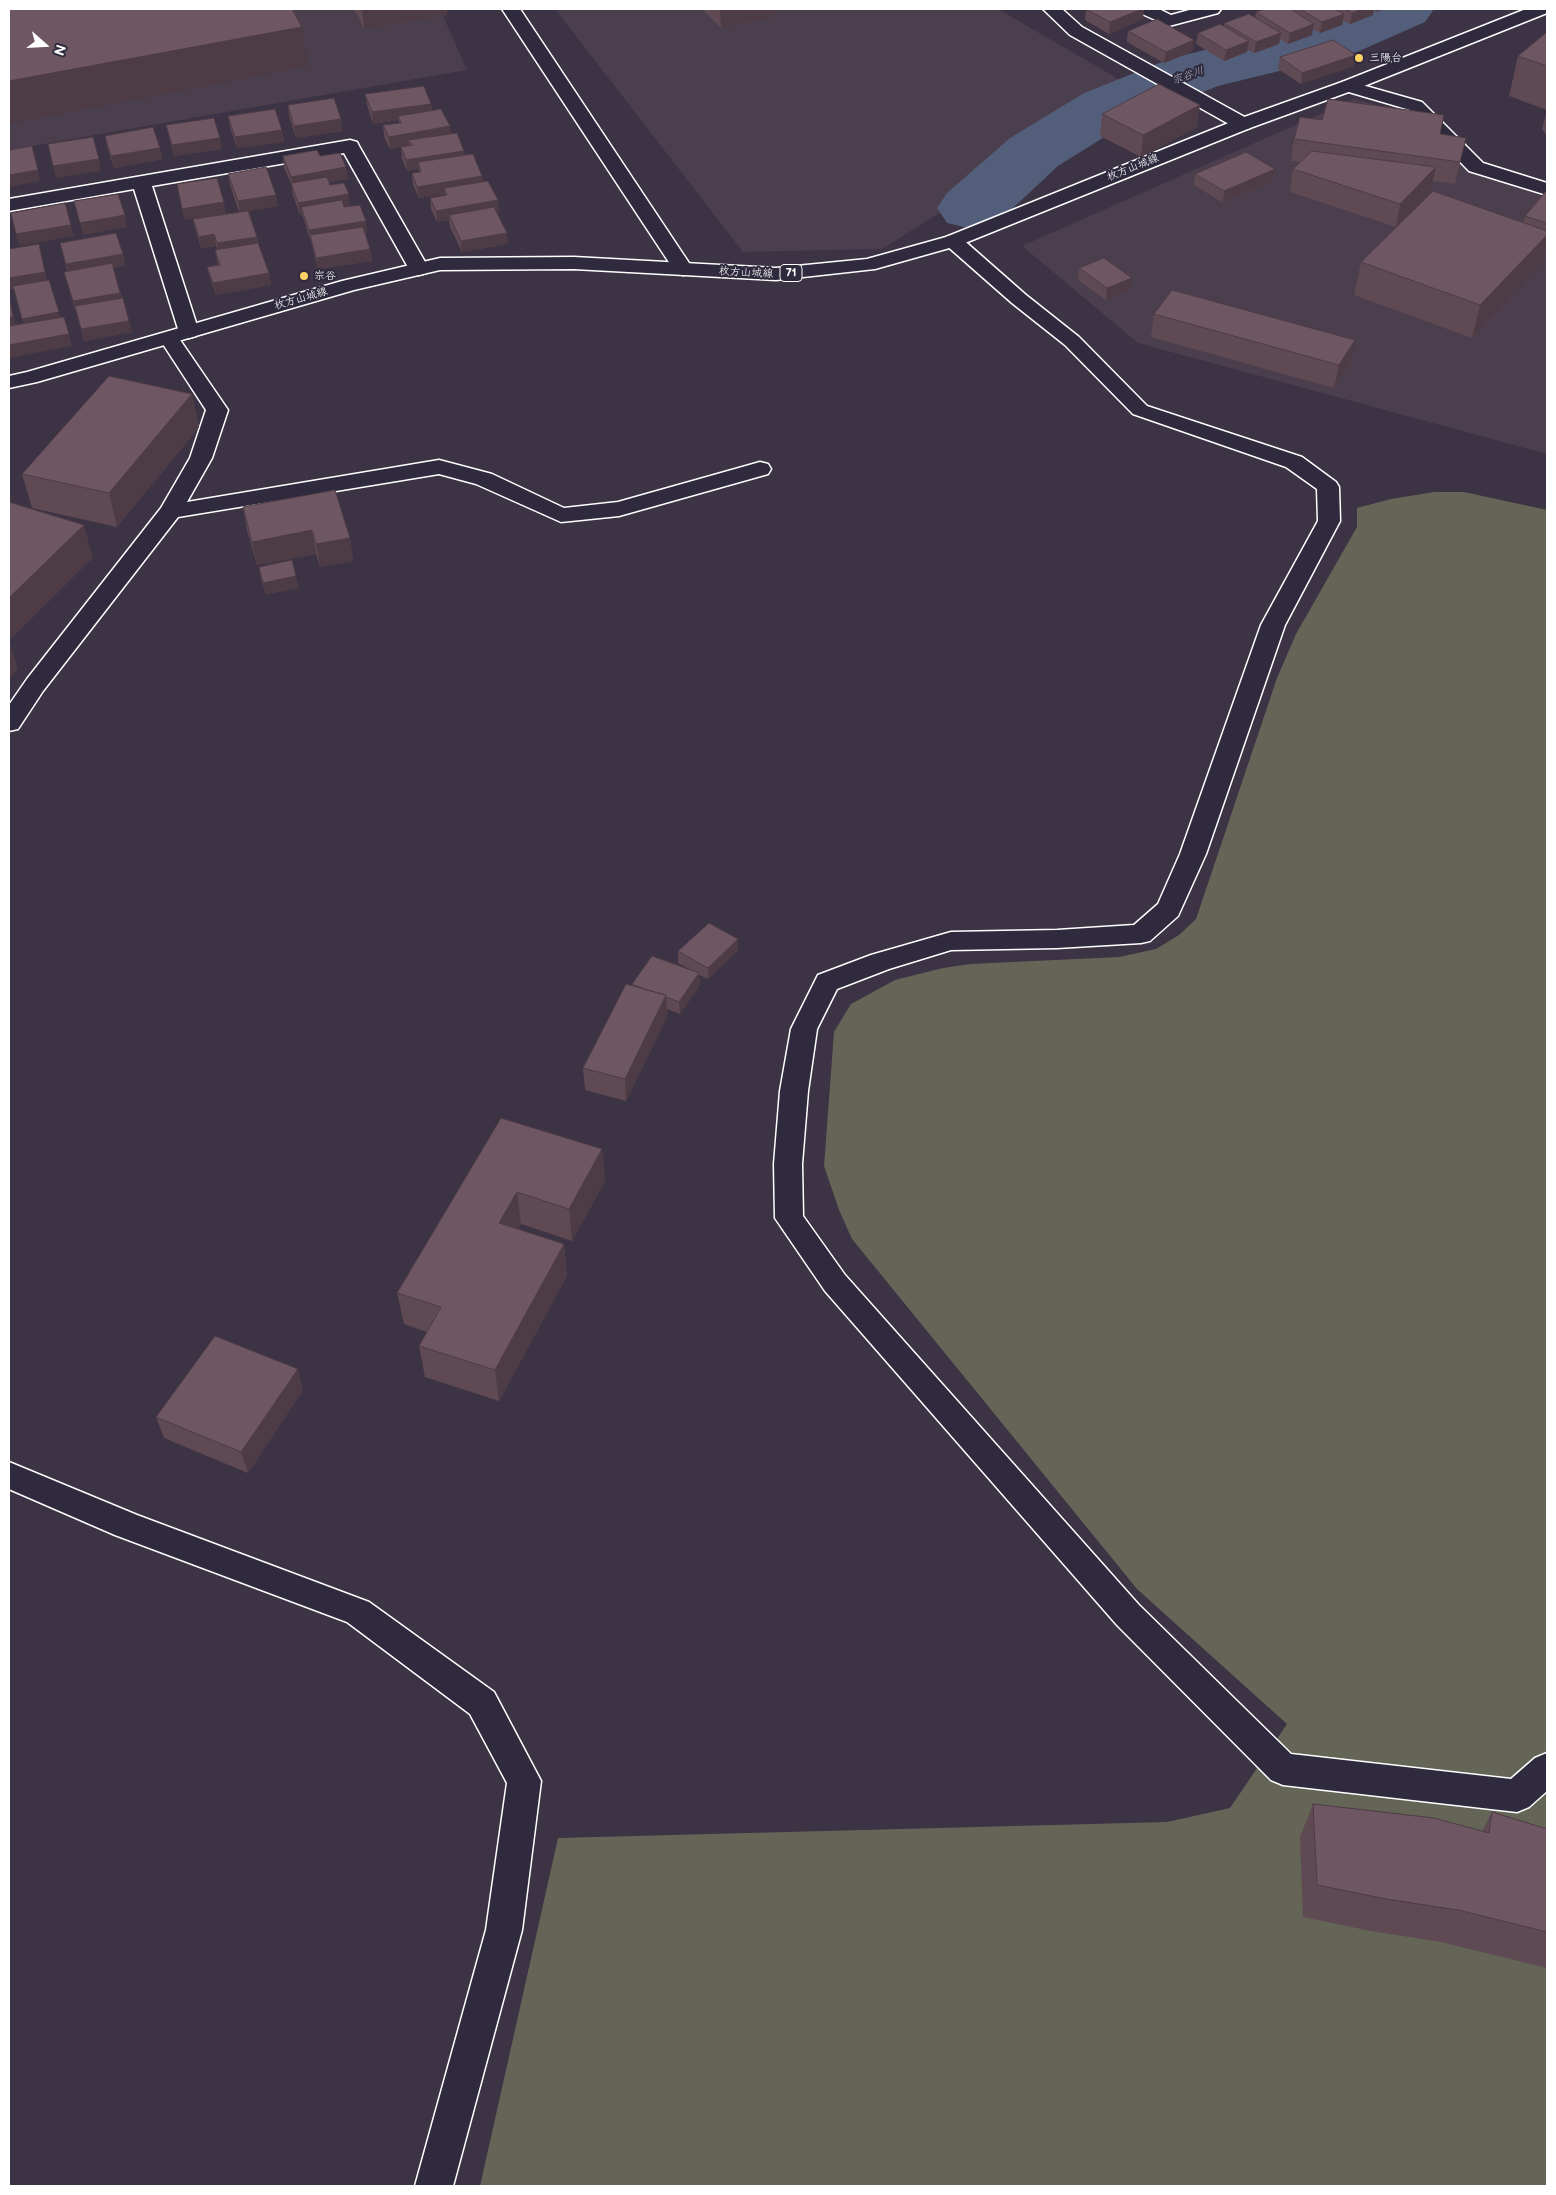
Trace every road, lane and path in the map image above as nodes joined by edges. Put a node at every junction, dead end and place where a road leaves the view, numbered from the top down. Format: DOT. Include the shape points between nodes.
graph roads {
  1 [pos="511,9"];
  2 [pos="1052,9"];
  3 [pos="1146,9"];
  4 [pos="1212,9"];
  5 [pos="1541,9"];
  6 [pos="1348,86"];
  7 [pos="1243,124"];
  8 [pos="141,182"];
  9 [pos="1547,190"];
  10 [pos="9,205"];
  11 [pos="953,241"];
  12 [pos="419,269"];
  13 [pos="684,269"];
  14 [pos="179,335"];
  15 [pos="9,382"];
  16 [pos="760,469"];
  17 [pos="171,511"];
  18 [pos="9,723"];
  19 [pos="9,1474"];
  20 [pos="1547,1769"];
  21 [pos="434,2186"];
  1 -- 13 [label="street"];
  2 -- 7 [label="street" via="1076,31"];
  3 -- 4 [label="street" via="1169,21"];
  5 -- 6 [label="street, 枚方山城線 / 71"];
  6 -- 7 [label="street, 枚方山城線 / 71"];
  6 -- 9 [label="street" via="1416,106 1476,167"];
  7 -- 11 [label="street, 枚方山城線 / 71"];
  8 -- 10 [label="street"];
  8 -- 12 [label="street" via="350,146"];
  8 -- 14 [label="street"];
  11 -- 13 [label="street, 枚方山城線 / 71" via="868,265 776,274"];
  11 -- 20 [label="street" via="1072,341 1140,410 1294,462 1328,487 1328,521 1273,625 1192,854 1169,909 1142,934 951,941 827,982 804,1029 794,1091 788,1164 789,1218 835,1283 1128,1615 1283,1769 1517,1796"];
  12 -- 13 [label="street, 枚方山城線 / 71" via="440,264 574,263"];
  12 -- 14 [label="street, 枚方山城線 / 71" via="348,285"];
  14 -- 15 [label="street, 枚方山城線 / 71"];
  14 -- 17 [label="street" via="217,410 201,458"];
  16 -- 17 [label="street" via="619,510 561,515 484,479 439,467"];
  17 -- 18 [label="street"];
  19 -- 21 [label="street" via="126,1525 358,1612 482,1703 524,1781 504,1930"];
}
